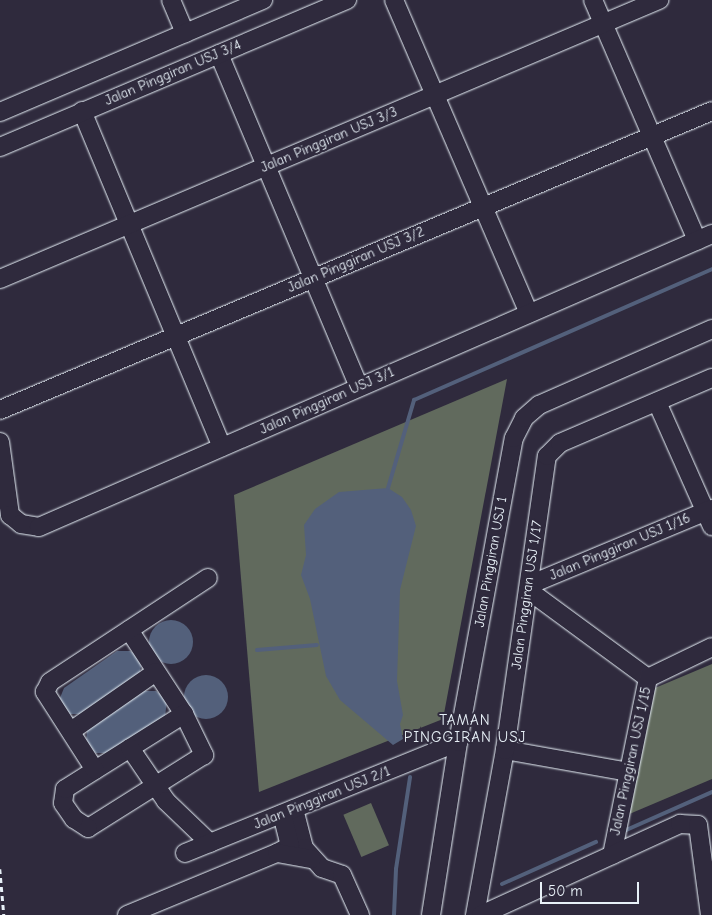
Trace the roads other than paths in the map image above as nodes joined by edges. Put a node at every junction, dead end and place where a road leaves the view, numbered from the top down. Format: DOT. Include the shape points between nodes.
graph roads {
  1 [pos="171,0"];
  2 [pos="263,0"];
  3 [pos="347,0"];
  4 [pos="394,0"];
  5 [pos="593,0"];
  6 [pos="658,0"];
  7 [pos="603,24"];
  8 [pos="185,33"];
  9 [pos="219,54"];
  10 [pos="435,95"];
  11 [pos="82,111"];
  12 [pos="712,111"];
  13 [pos="0,112"];
  14 [pos="652,136"];
  15 [pos="0,147"];
  16 [pos="267,166"];
  17 [pos="483,207"];
  18 [pos="130,224"];
  19 [pos="705,237"];
  20 [pos="314,278"];
  21 [pos="0,279"];
  22 [pos="529,313"];
  23 [pos="712,329"];
  24 [pos="176,336"];
  25 [pos="712,378"];
  26 [pos="359,387"];
  27 [pos="657,402"];
  28 [pos="0,410"];
  29 [pos="0,442"];
  30 [pos="222,448"];
  31 [pos="710,515"];
  32 [pos="208,578"];
  33 [pos="528,587"];
  34 [pos="129,630"];
  35 [pos="712,647"];
  36 [pos="156,672"];
  37 [pos="648,678"];
  38 [pos="184,714"];
  39 [pos="70,731"];
  40 [pos="458,742"];
  41 [pos="130,748"];
  42 [pos="505,750"];
  43 [pos="95,770"];
  44 [pos="629,772"];
  45 [pos="154,787"];
  46 [pos="288,811"];
  47 [pos="210,843"];
  48 [pos="185,853"];
  49 [pos="277,853"];
  50 [pos="612,855"];
  51 [pos="312,859"];
  52 [pos="127,915"];
  53 [pos="360,915"];
  54 [pos="430,915"];
  55 [pos="475,915"];
  56 [pos="481,915"];
  57 [pos="710,915"];
  1 -- 8 [label="street"];
  2 -- 8 [label="street"];
  3 -- 9 [label="street, Jalan Pinggiran USJ 3/4"];
  4 -- 10 [label="street"];
  5 -- 7 [label="street"];
  6 -- 7 [label="street, Jalan Pinggiran USJ 3/3"];
  7 -- 10 [label="street, Jalan Pinggiran USJ 3/3"];
  7 -- 14 [label="street"];
  8 -- 13 [label="street"];
  9 -- 11 [label="street, Jalan Pinggiran USJ 3/4"];
  9 -- 16 [label="street"];
  10 -- 16 [label="street, Jalan Pinggiran USJ 3/3"];
  10 -- 17 [label="street"];
  11 -- 15 [label="street, Jalan Pinggiran USJ 3/4"];
  11 -- 18 [label="street"];
  12 -- 14 [label="street, Jalan Pinggiran USJ 3/2"];
  14 -- 17 [label="street, Jalan Pinggiran USJ 3/2"];
  14 -- 19 [label="street"];
  16 -- 18 [label="street, Jalan Pinggiran USJ 3/3"];
  16 -- 20 [label="street"];
  17 -- 20 [label="street, Jalan Pinggiran USJ 3/2"];
  17 -- 22 [label="street"];
  18 -- 21 [label="street, Jalan Pinggiran USJ 3/3"];
  18 -- 24 [label="street"];
  19 -- 22 [label="street, Jalan Pinggiran USJ 3/1"];
  20 -- 24 [label="street, Jalan Pinggiran USJ 3/2"];
  20 -- 26 [label="street"];
  22 -- 26 [label="street, Jalan Pinggiran USJ 3/1"];
  23 -- 40 [label="street, Jalan Pinggiran USJ 1" via="539,405 524,418 514,438"];
  24 -- 28 [label="street, Jalan Pinggiran USJ 3/2"];
  24 -- 30 [label="street"];
  25 -- 27 [label="street, Jalan Pinggiran USJ 1/17"];
  26 -- 30 [label="street, Jalan Pinggiran USJ 3/1"];
  27 -- 31 [label="street"];
  27 -- 33 [label="street, Jalan Pinggiran USJ 1/17" via="560,443 547,456"];
  29 -- 30 [label="street, Jalan Pinggiran USJ 3/1" via="10,514 30,527 38,527"];
  31 -- 33 [label="street, Jalan Pinggiran USJ 1/16"];
  32 -- 34 [label="street"];
  33 -- 37 [label="street"];
  33 -- 42 [label="street, Jalan Pinggiran USJ 1/17"];
  34 -- 36 [label="street"];
  34 -- 39 [label="street" via="50,682 46,692"];
  35 -- 37 [label="street, Jalan Pinggiran USJ 1/15"];
  36 -- 38 [label="street"];
  36 -- 39 [label="street"];
  37 -- 44 [label="street, Jalan Pinggiran USJ 1/15"];
  38 -- 41 [label="street"];
  38 -- 45 [label="street" via="204,755"];
  39 -- 43 [label="street"];
  40 -- 46 [label="street, Jalan Pinggiran USJ 2/1"];
  40 -- 54 [label="street, Jalan Pinggiran USJ 1"];
  41 -- 43 [label="street"];
  41 -- 45 [label="street"];
  42 -- 44 [label="street"];
  42 -- 55 [label="street, Jalan Pinggiran USJ 1/17"];
  43 -- 45 [label="street" via="65,789 64,803 74,819 88,828"];
  44 -- 50 [label="street, Jalan Pinggiran USJ 1/15"];
  45 -- 47 [label="street"];
  46 -- 47 [label="street, Jalan Pinggiran USJ 2/1"];
  46 -- 49 [label="street" via="290,846"];
  46 -- 51 [label="street"];
  47 -- 48 [label="street, Jalan Pinggiran USJ 2/1"];
  49 -- 51 [label="street"];
  49 -- 52 [label="street"];
  50 -- 56 [label="street"];
  50 -- 57 [label="street" via="680,824 698,826"];
  51 -- 53 [label="street" via="322,868 342,875"];
}
